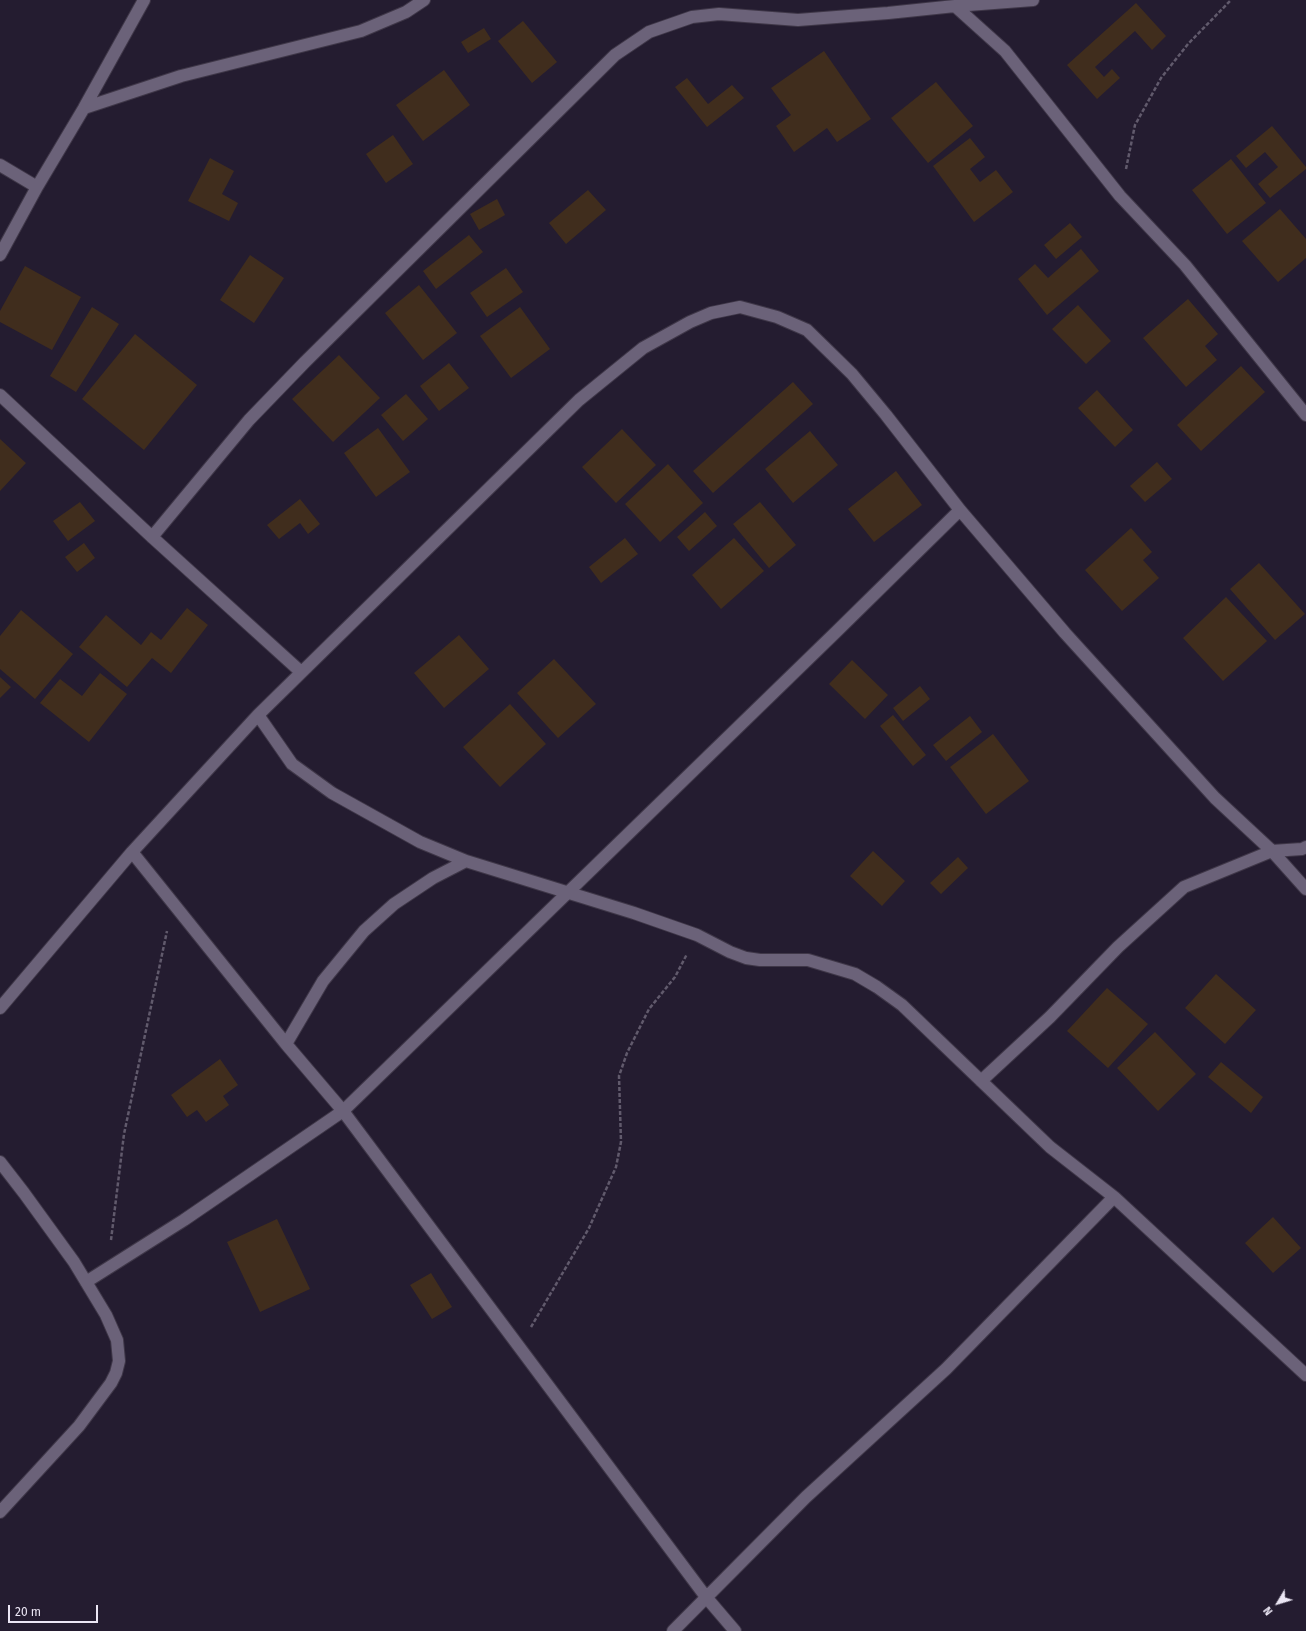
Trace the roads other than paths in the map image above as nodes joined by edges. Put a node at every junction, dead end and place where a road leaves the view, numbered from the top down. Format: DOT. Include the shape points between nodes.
graph roads {
  1 [pos="144,0"];
  2 [pos="424,0"];
  3 [pos="1033,0"];
  4 [pos="955,6"];
  5 [pos="84,108"];
  6 [pos="0,165"];
  7 [pos="37,187"];
  8 [pos="0,255"];
  9 [pos="0,395"];
  10 [pos="1306,415"];
  11 [pos="960,510"];
  12 [pos="152,538"];
  13 [pos="301,672"];
  14 [pos="258,715"];
  15 [pos="1306,847"];
  16 [pos="1272,851"];
  17 [pos="132,852"];
  18 [pos="466,861"];
  19 [pos="1306,889"];
  20 [pos="568,892"];
  21 [pos="0,1008"];
  22 [pos="286,1044"];
  23 [pos="981,1081"];
  24 [pos="343,1111"];
  25 [pos="0,1162"];
  26 [pos="1114,1197"];
  27 [pos="86,1282"];
  28 [pos="1306,1375"];
  29 [pos="0,1512"];
  30 [pos="706,1598"];
  31 [pos="673,1631"];
  32 [pos="735,1631"];
  1 -- 5 [label="street"];
  2 -- 5 [label="street" via="406,12 361,31 181,76"];
  3 -- 4 [label="street"];
  4 -- 10 [label="street" via="1005,51 1120,196 1185,265"];
  4 -- 12 [label="street" via="888,14 798,20 719,14 692,17 649,32 615,55 305,362 249,420"];
  5 -- 7 [label="street"];
  6 -- 7 [label="street"];
  7 -- 8 [label="street"];
  9 -- 12 [label="street"];
  11 -- 13 [label="street" via="852,374 808,330 777,316 740,307 710,313 643,348 579,400"];
  11 -- 16 [label="street" via="1065,633 1215,798"];
  11 -- 20 [label="street"];
  12 -- 13 [label="street"];
  13 -- 14 [label="street"];
  14 -- 17 [label="street"];
  14 -- 18 [label="street" via="292,764 332,793 420,842"];
  15 -- 16 [label="street"];
  16 -- 19 [label="street"];
  16 -- 23 [label="street" via="1184,887 1118,947 1050,1017"];
  17 -- 21 [label="street"];
  17 -- 22 [label="street"];
  18 -- 20 [label="street"];
  18 -- 22 [label="street" via="433,878 394,904 364,931 323,981"];
  20 -- 23 [label="street" via="697,935 746,958 808,960 855,974 902,1005"];
  20 -- 24 [label="street"];
  22 -- 24 [label="street"];
  23 -- 26 [label="street" via="1050,1147"];
  24 -- 27 [label="street" via="184,1220"];
  24 -- 30 [label="street"];
  25 -- 27 [label="street"];
  26 -- 28 [label="street"];
  26 -- 30 [label="street" via="946,1370 806,1497"];
  27 -- 29 [label="street" via="106,1315 117,1340 119,1361 116,1373 79,1426"];
  30 -- 31 [label="street"];
  30 -- 32 [label="street"];
}
